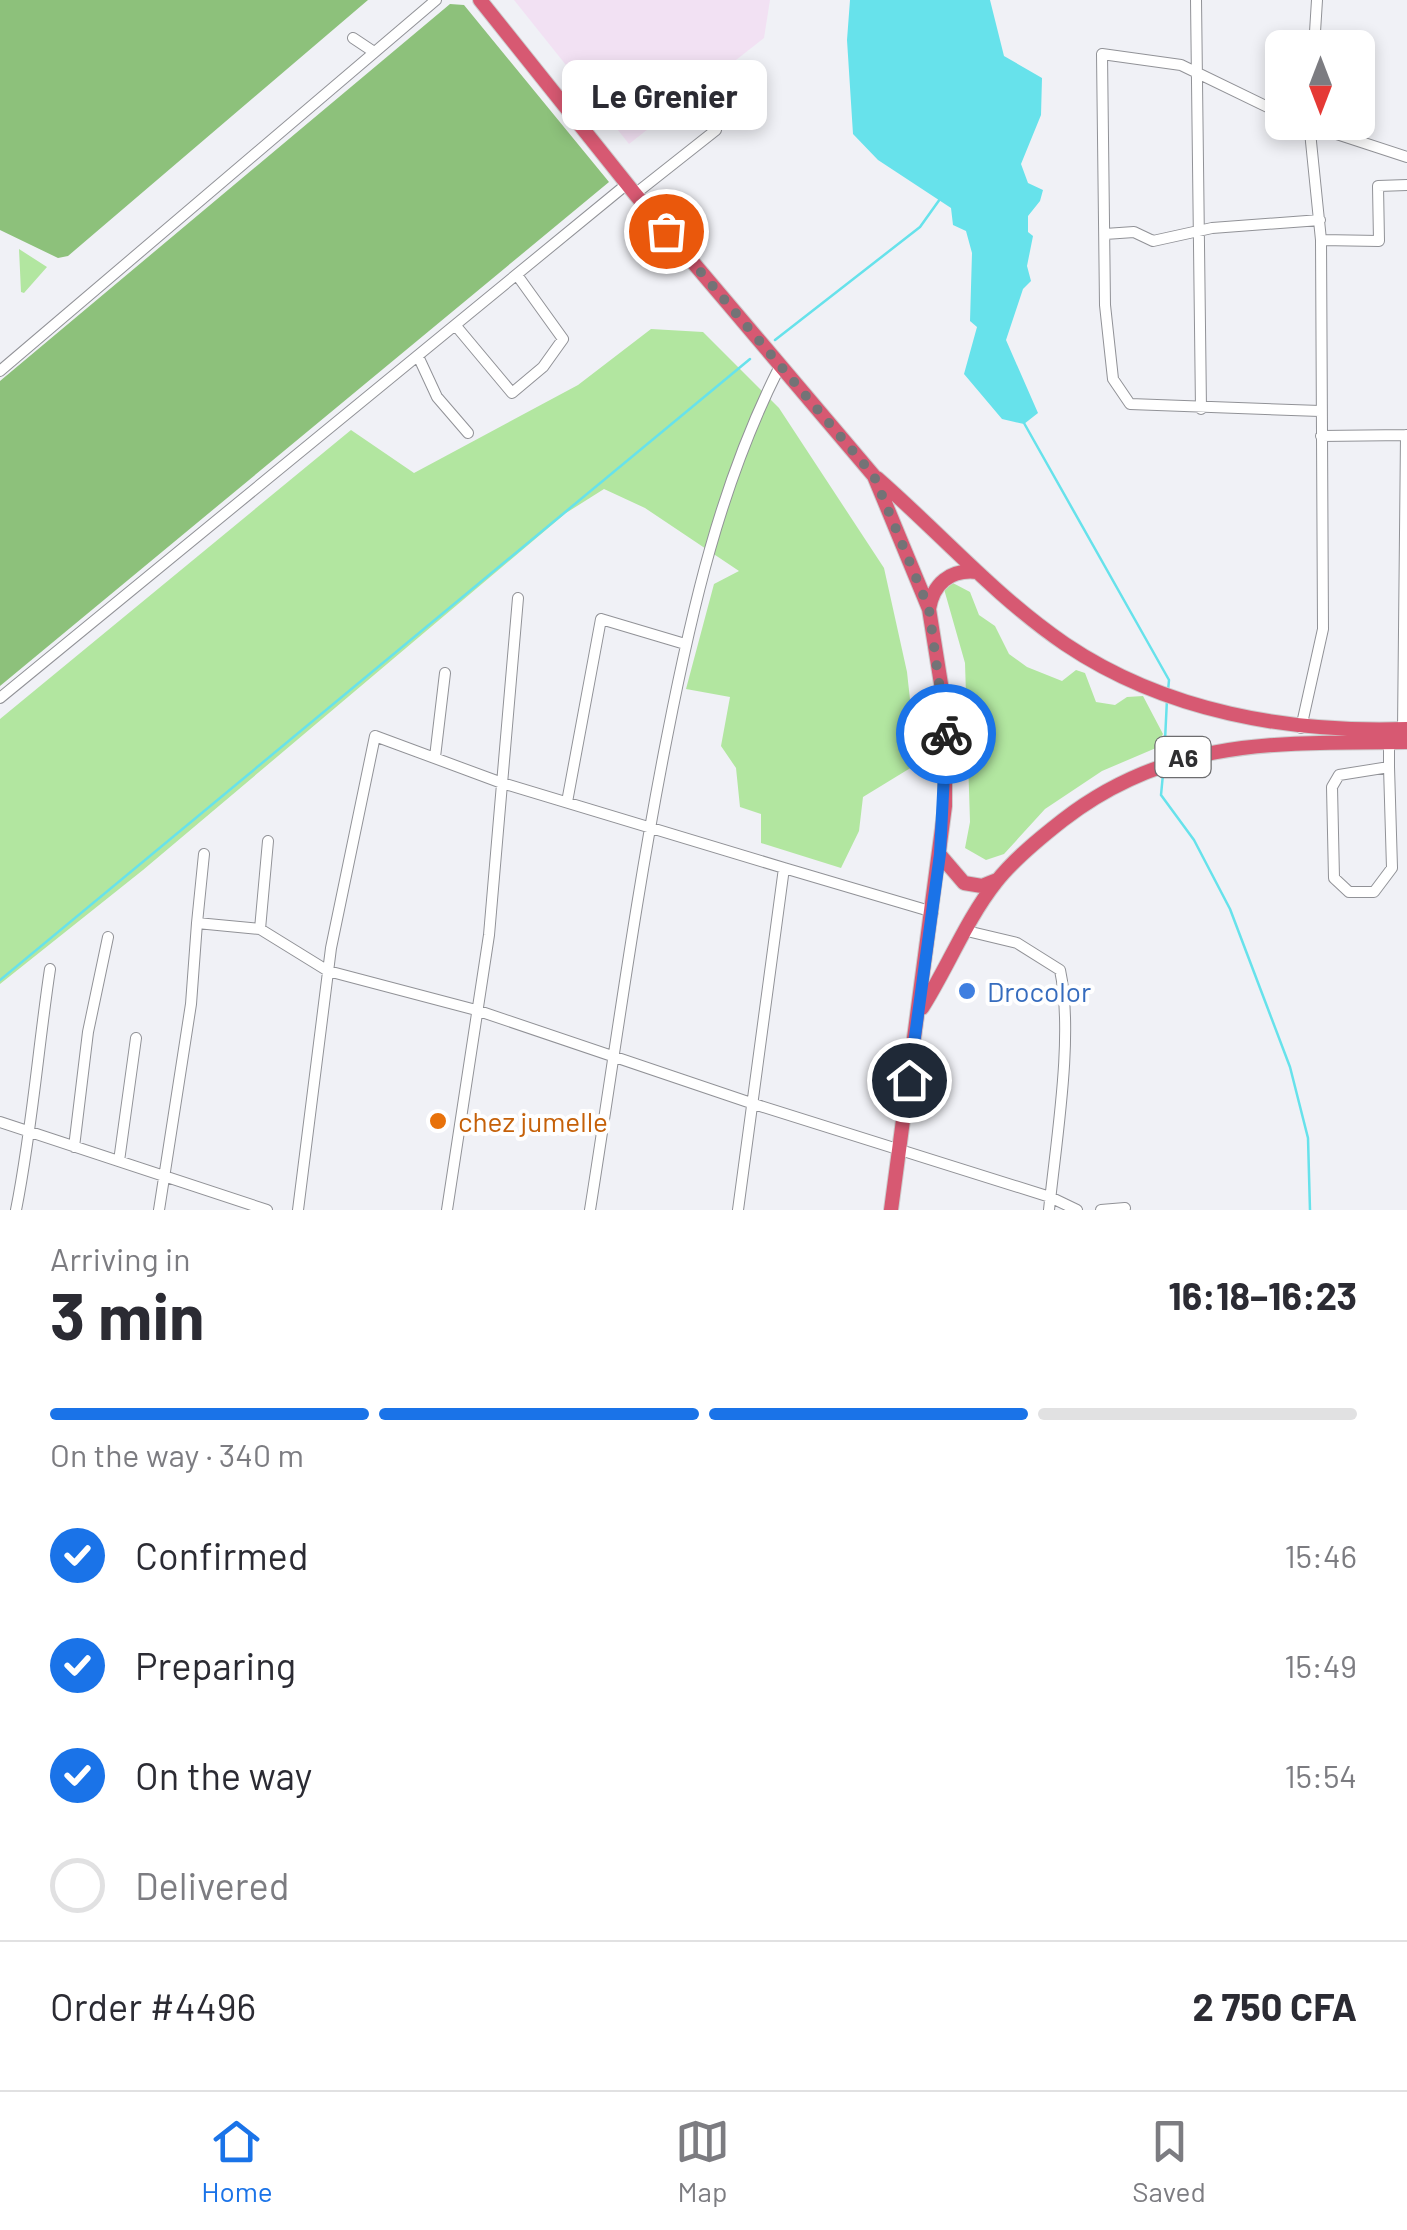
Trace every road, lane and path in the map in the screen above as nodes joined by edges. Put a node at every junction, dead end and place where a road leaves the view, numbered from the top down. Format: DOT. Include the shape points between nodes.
graph roads {
  1 [pos="436,0"];
  2 [pos="480,0"];
  3 [pos="1196,0"];
  4 [pos="1317,0"];
  5 [pos="1315,30"];
  6 [pos="353,38"];
  7 [pos="374,52"];
  8 [pos="1197,74"];
  9 [pos="1265,106"];
  10 [pos="716,130"];
  11 [pos="1308,140"];
  12 [pos="1355,140"];
  13 [pos="1407,157"];
  14 [pos="1407,185"];
  15 [pos="631,189"];
  16 [pos="1320,220"];
  17 [pos="1200,233"];
  18 [pos="1105,234"];
  19 [pos="1321,240"];
  20 [pos="517,275"];
  21 [pos="456,326"];
  22 [pos="418,356"];
  23 [pos="779,368"];
  24 [pos="0,371"];
  25 [pos="1201,408"];
  26 [pos="1320,411"];
  27 [pos="468,433"];
  28 [pos="1407,435"];
  29 [pos="1321,436"];
  30 [pos="874,476"];
  31 [pos="976,572"];
  32 [pos="518,598"];
  33 [pos="929,609"];
  34 [pos="685,644"];
  35 [pos="445,673"];
  36 [pos="0,698"];
  37 [pos="1301,728"];
  38 [pos="1406,734"];
  39 [pos="1390,742"];
  40 [pos="1300,744"];
  41 [pos="435,758"];
  42 [pos="1388,767"];
  43 [pos="502,783"];
  44 [pos="567,802"];
  45 [pos="650,824"];
  46 [pos="268,841"];
  47 [pos="204,854"];
  48 [pos="940,854"];
  49 [pos="784,868"];
  50 [pos="997,880"];
  51 [pos="932,912"];
  52 [pos="197,924"];
  53 [pos="260,928"];
  54 [pos="966,931"];
  55 [pos="108,937"];
  56 [pos="50,969"];
  57 [pos="328,971"];
  58 [pos="476,1010"];
  59 [pos="919,1013"];
  60 [pos="136,1038"];
  61 [pos="614,1058"];
  62 [pos="754,1104"];
  63 [pos="0,1122"];
  64 [pos="31,1133"];
  65 [pos="74,1147"];
  66 [pos="899,1147"];
  67 [pos="119,1162"];
  68 [pos="166,1178"];
  69 [pos="1050,1197"];
  70 [pos="1125,1208"];
  71 [pos="16,1210"];
  72 [pos="159,1210"];
  73 [pos="266,1210"];
  74 [pos="298,1210"];
  75 [pos="447,1210"];
  76 [pos="590,1210"];
  77 [pos="738,1210"];
  78 [pos="890,1210"];
  79 [pos="1049,1210"];
  80 [pos="1077,1210"];
  81 [pos="1101,1210"];
  1 -- 7 [label="street"];
  2 -- 15 [label="highway"];
  3 -- 8 [label="street"];
  4 -- 5 [label="street"];
  6 -- 7 [label="street"];
  7 -- 24 [label="street"];
  8 -- 9 [label="street"];
  8 -- 17 [label="street"];
  8 -- 18 [label="street" via="1181,65 1102,54"];
  10 -- 15 [label="street"];
  11 -- 16 [label="street"];
  12 -- 13 [label="street"];
  14 -- 19 [label="street" via="1378,186 1379,241"];
  15 -- 20 [label="street"];
  15 -- 23 [label="highway"];
  16 -- 17 [label="street"];
  16 -- 19 [label="street"];
  17 -- 18 [label="street" via="1154,241 1134,232"];
  17 -- 25 [label="street"];
  18 -- 25 [label="street" via="1114,379 1130,404"];
  19 -- 26 [label="street"];
  20 -- 21 [label="street"];
  20 -- 21 [label="street" via="563,339 528,381 512,393"];
  21 -- 22 [label="street"];
  22 -- 27 [label="street" via="437,397"];
  22 -- 36 [label="street"];
  23 -- 30 [label="highway"];
  23 -- 34 [label="street" via="722,500"];
  25 -- 26 [label="street"];
  26 -- 29 [label="street"];
  28 -- 29 [label="street"];
  28 -- 38 [label="street"];
  29 -- 37 [label="street" via="1323,629"];
  30 -- 31 [label="highway, A6"];
  30 -- 33 [label="highway"];
  31 -- 33 [label="highway" via="941,582"];
  31 -- 37 [label="highway, A6" via="1067,645 1109,668 1198,705"];
  32 -- 43 [label="street"];
  33 -- 48 [label="highway" via="947,758"];
  34 -- 44 [label="street" via="601,619"];
  34 -- 45 [label="street"];
  35 -- 41 [label="street"];
  37 -- 38 [label="highway, A6"];
  37 -- 40 [label="highway"];
  38 -- 39 [label="highway, A6"];
  39 -- 40 [label="highway, A6"];
  39 -- 42 [label="street"];
  40 -- 50 [label="highway, A6" via="1220,748 1162,763 1079,808"];
  41 -- 43 [label="street"];
  41 -- 57 [label="street" via="375,736"];
  42 -- 42 [label="street" via="1392,868 1374,892 1349,892 1334,878 1332,787 1339,774"];
  43 -- 44 [label="street"];
  43 -- 58 [label="street"];
  44 -- 45 [label="street"];
  45 -- 49 [label="street"];
  45 -- 61 [label="street"];
  46 -- 53 [label="street"];
  47 -- 52 [label="street"];
  48 -- 50 [label="highway" via="964,883"];
  48 -- 51 [label="highway"];
  49 -- 51 [label="street"];
  49 -- 62 [label="street"];
  50 -- 54 [label="highway, A6"];
  51 -- 59 [label="highway"];
  52 -- 53 [label="street"];
  52 -- 68 [label="street"];
  53 -- 57 [label="street"];
  54 -- 59 [label="highway, A6"];
  54 -- 69 [label="street" via="1017,943 1060,970 1064,1023"];
  55 -- 65 [label="street"];
  56 -- 64 [label="street"];
  57 -- 58 [label="street"];
  57 -- 74 [label="street"];
  58 -- 61 [label="street"];
  58 -- 75 [label="street"];
  59 -- 66 [label="highway"];
  60 -- 67 [label="street"];
  61 -- 62 [label="street"];
  61 -- 76 [label="street"];
  62 -- 66 [label="street"];
  62 -- 77 [label="street"];
  63 -- 64 [label="street"];
  64 -- 65 [label="street"];
  64 -- 71 [label="street"];
  65 -- 67 [label="street"];
  66 -- 69 [label="street"];
  66 -- 78 [label="highway"];
  67 -- 68 [label="street"];
  68 -- 72 [label="street"];
  68 -- 73 [label="street"];
  69 -- 79 [label="street"];
  69 -- 80 [label="street"];
  70 -- 81 [label="street"];
}
